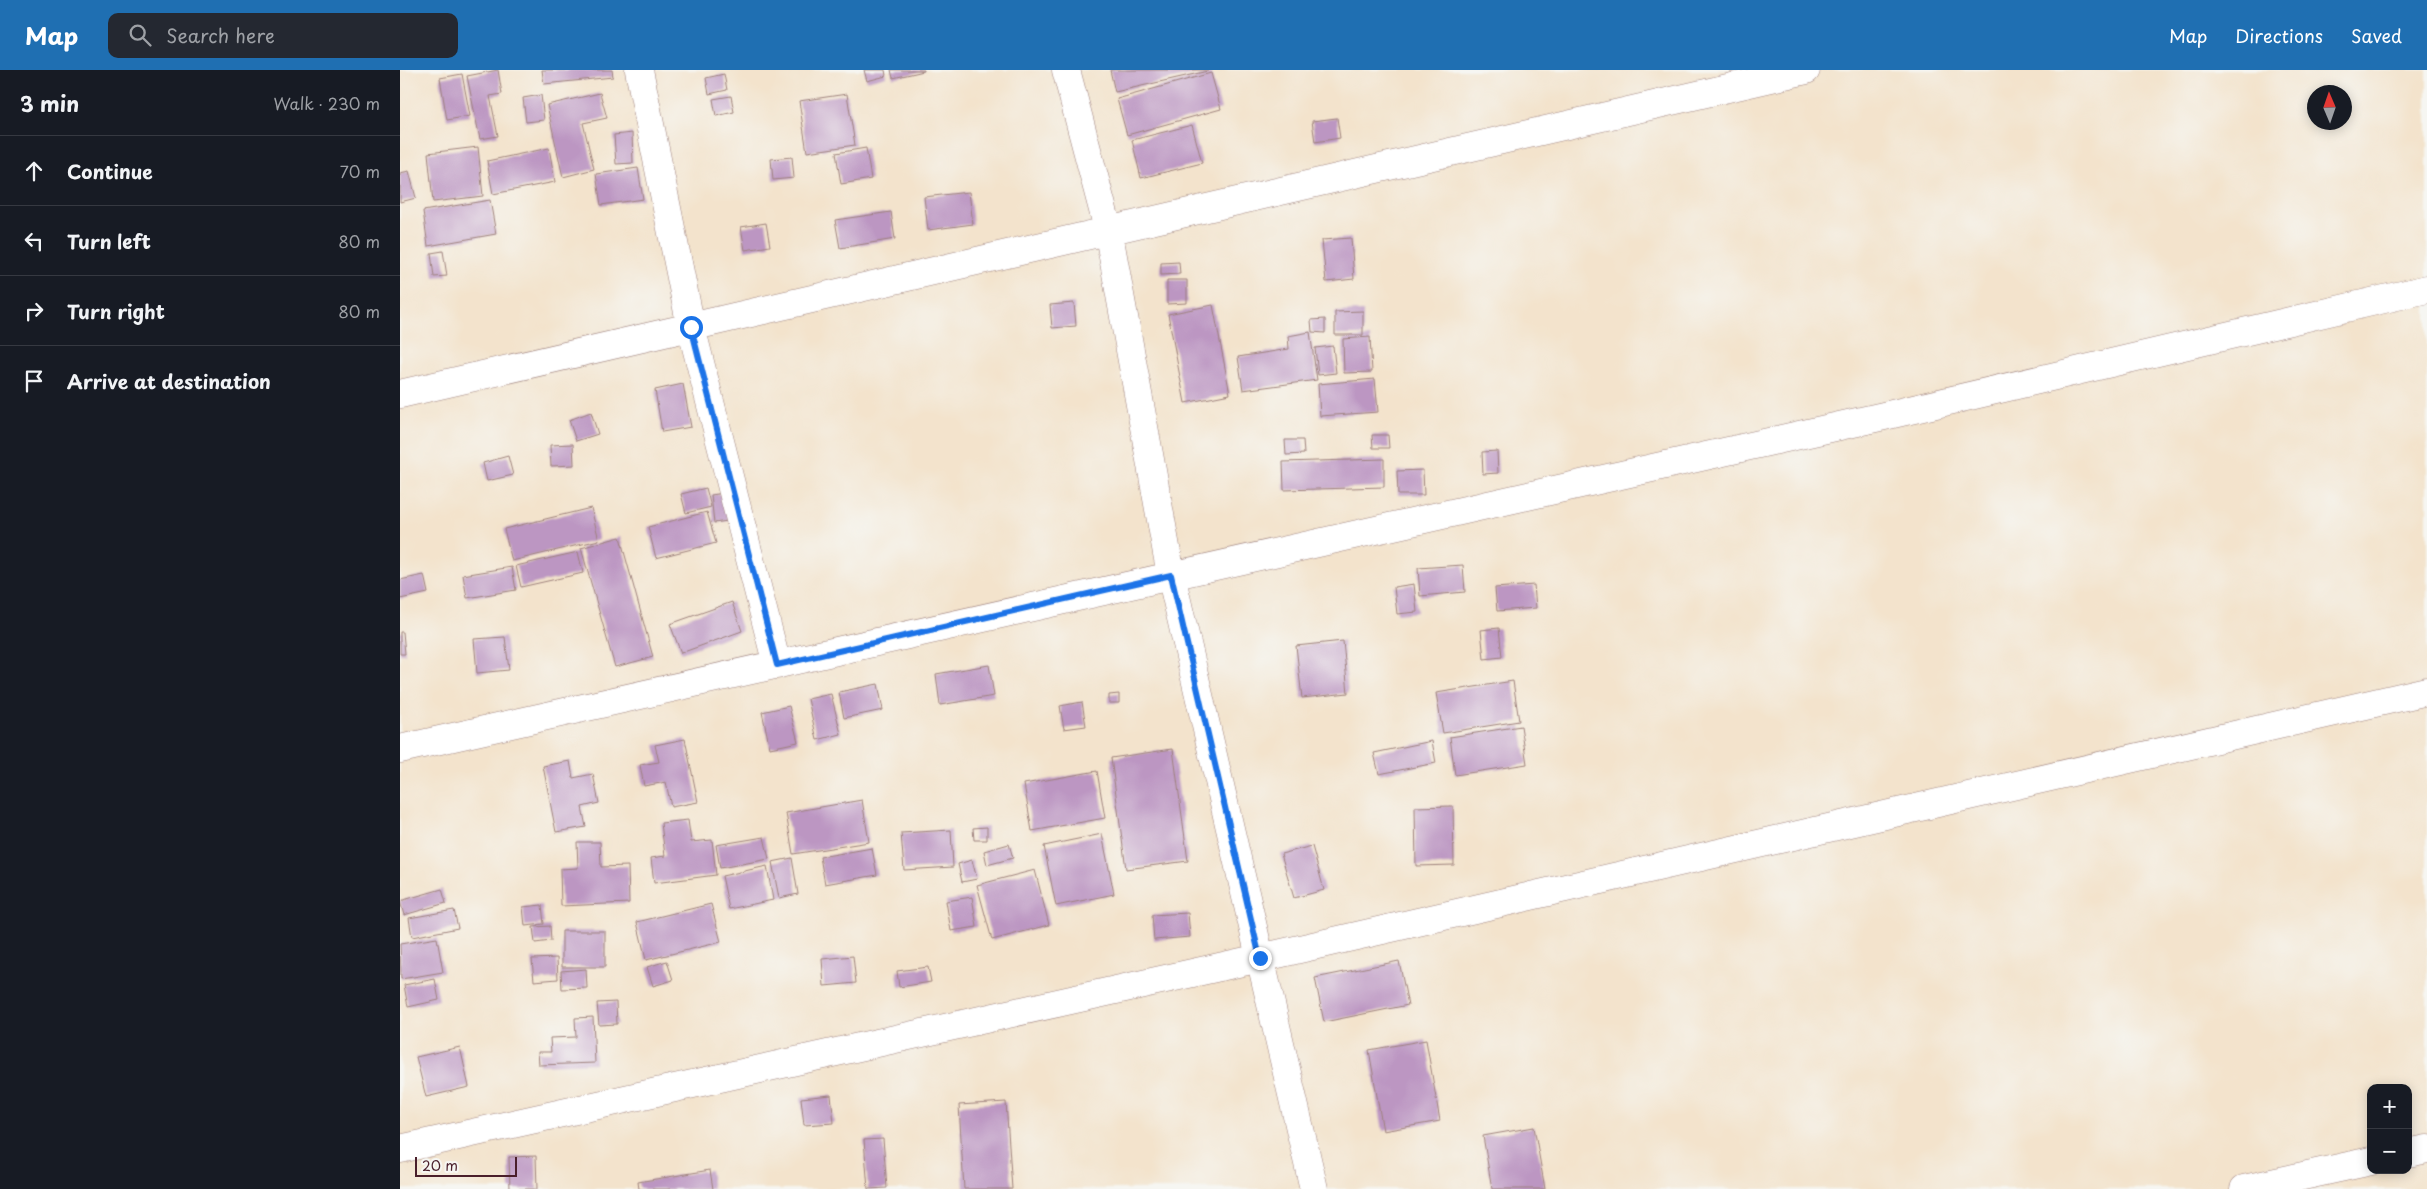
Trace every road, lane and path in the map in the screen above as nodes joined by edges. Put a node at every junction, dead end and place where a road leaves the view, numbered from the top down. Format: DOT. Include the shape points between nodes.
graph roads {
  1 [pos="639,70"];
  2 [pos="1066,70"];
  3 [pos="1806,70"];
  4 [pos="1108,229"];
  5 [pos="2427,289"];
  6 [pos="691,327"];
  7 [pos="400,394"];
  8 [pos="1171,575"];
  9 [pos="777,665"];
  10 [pos="2427,690"];
  11 [pos="400,749"];
  12 [pos="1260,958"];
  13 [pos="400,1149"];
  14 [pos="2427,1149"];
  15 [pos="2412,1152"];
  16 [pos="2367,1162"];
  17 [pos="1314,1189"];
  18 [pos="2244,1189"];
  1 -- 6 [label="street"];
  2 -- 4 [label="street"];
  3 -- 4 [label="street"];
  4 -- 6 [label="street"];
  4 -- 8 [label="street"];
  5 -- 8 [label="street" via="1875,418"];
  6 -- 7 [label="street"];
  6 -- 9 [label="street"];
  8 -- 9 [label="street"];
  8 -- 12 [label="street"];
  9 -- 11 [label="street"];
  10 -- 12 [label="street"];
  12 -- 13 [label="street"];
  12 -- 17 [label="street"];
  14 -- 15 [label="street"];
  16 -- 18 [label="street"];
}
